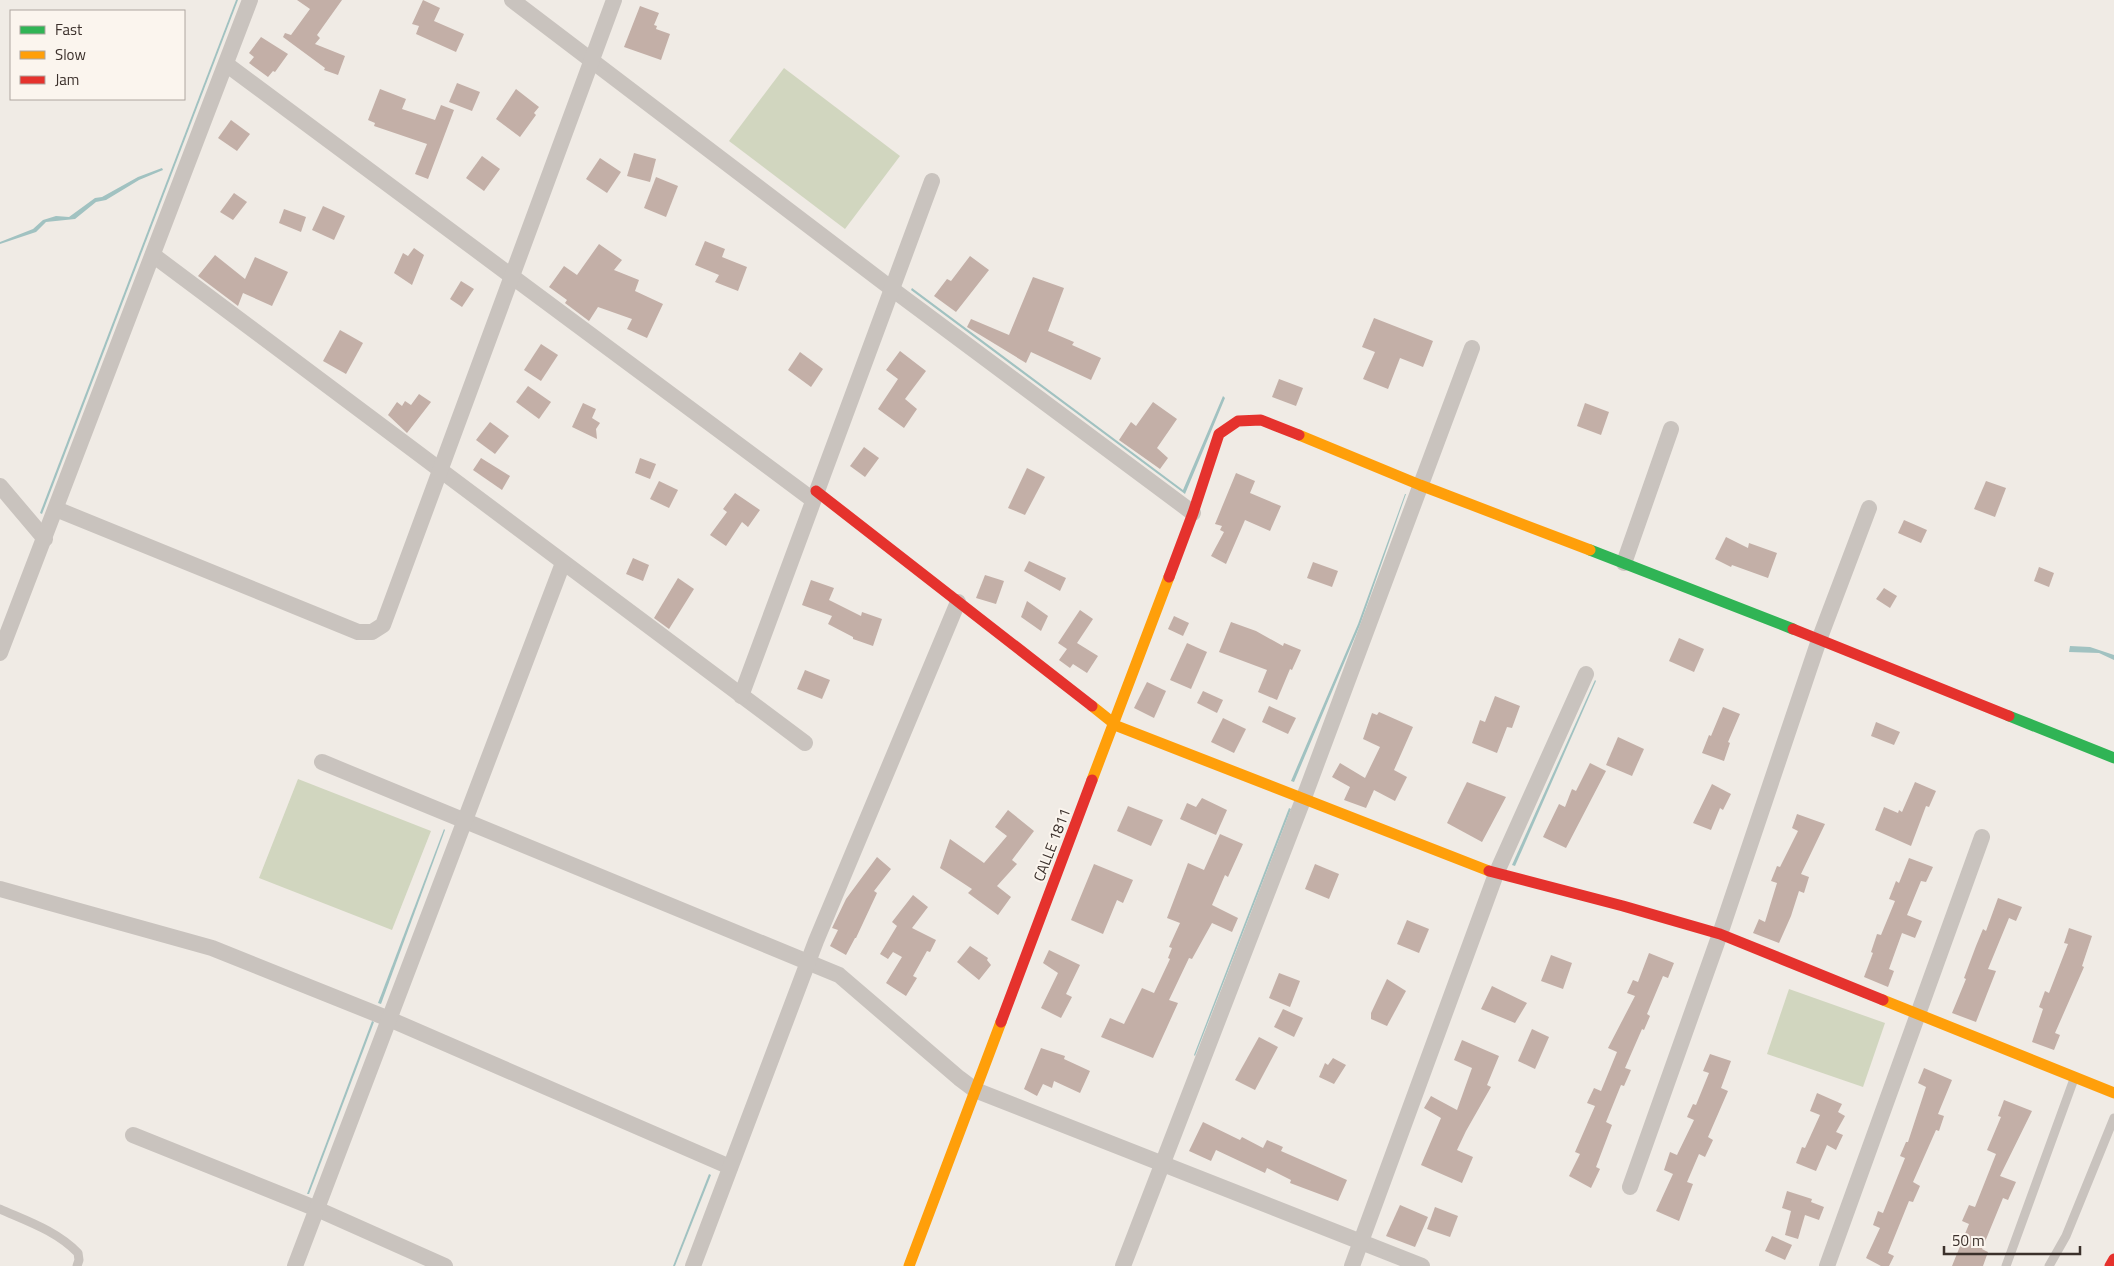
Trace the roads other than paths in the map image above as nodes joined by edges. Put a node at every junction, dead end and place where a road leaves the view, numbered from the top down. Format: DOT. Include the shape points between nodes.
graph roads {
  1 [pos="250,0"];
  2 [pos="512,0"];
  3 [pos="614,0"];
  4 [pos="591,61"];
  5 [pos="226,64"];
  6 [pos="932,181"];
  7 [pos="153,255"];
  8 [pos="512,276"];
  9 [pos="892,289"];
  10 [pos="1472,348"];
  11 [pos="1671,428"];
  12 [pos="441,471"];
  13 [pos="1420,485"];
  14 [pos="0,486"];
  15 [pos="815,496"];
  16 [pos="1869,508"];
  17 [pos="56,509"];
  18 [pos="1192,513"];
  19 [pos="45,539"];
  20 [pos="563,563"];
  21 [pos="1624,563"];
  22 [pos="958,602"];
  23 [pos="1819,640"];
  24 [pos="0,653"];
  25 [pos="1586,674"];
  26 [pos="741,696"];
  27 [pos="1114,723"];
  28 [pos="805,743"];
  29 [pos="2114,758"];
  30 [pos="322,762"];
  31 [pos="1304,800"];
  32 [pos="465,821"];
  33 [pos="1982,837"];
  34 [pos="1496,874"];
  35 [pos="0,888"];
  36 [pos="1720,934"];
  37 [pos="808,962"];
  38 [pos="1918,1014"];
  39 [pos="389,1019"];
  40 [pos="2075,1076"];
  41 [pos="976,1090"];
  42 [pos="2114,1093"];
  43 [pos="2114,1118"];
  44 [pos="132,1135"];
  45 [pos="1162,1164"];
  46 [pos="730,1167"];
  47 [pos="1630,1188"];
  48 [pos="317,1209"];
  49 [pos="0,1210"];
  50 [pos="1360,1242"];
  51 [pos="2114,1259"];
  52 [pos="77,1266"];
  53 [pos="295,1266"];
  54 [pos="445,1266"];
  55 [pos="692,1266"];
  56 [pos="909,1266"];
  57 [pos="1123,1266"];
  58 [pos="1352,1266"];
  59 [pos="1422,1266"];
  60 [pos="1827,1266"];
  61 [pos="2006,1266"];
  62 [pos="2049,1266"];
  63 [pos="2110,1266"];
  1 -- 5 [label="street"];
  2 -- 4 [label="street"];
  3 -- 4 [label="street"];
  4 -- 8 [label="street"];
  4 -- 9 [label="street"];
  5 -- 7 [label="street"];
  5 -- 8 [label="street"];
  6 -- 9 [label="street"];
  7 -- 12 [label="street"];
  7 -- 17 [label="street"];
  8 -- 12 [label="street"];
  8 -- 15 [label="street"];
  9 -- 15 [label="street"];
  9 -- 18 [label="street"];
  10 -- 13 [label="street"];
  11 -- 21 [label="street"];
  12 -- 17 [label="street" via="383,625 372,632 358,632"];
  12 -- 20 [label="street"];
  13 -- 18 [label="main road, CALLE 1811" via="1261,420 1238,421 1219,434"];
  13 -- 21 [label="main road"];
  13 -- 31 [label="street"];
  14 -- 19 [label="street"];
  15 -- 22 [label="main road"];
  15 -- 26 [label="street"];
  16 -- 23 [label="street"];
  17 -- 19 [label="street"];
  18 -- 27 [label="main road, CALLE 1811"];
  19 -- 24 [label="street"];
  20 -- 26 [label="street"];
  20 -- 32 [label="street"];
  21 -- 23 [label="main road"];
  22 -- 27 [label="main road"];
  22 -- 37 [label="street"];
  23 -- 29 [label="main road"];
  23 -- 36 [label="street"];
  25 -- 34 [label="street"];
  26 -- 28 [label="street"];
  27 -- 31 [label="main road"];
  27 -- 41 [label="main road, CALLE 1811"];
  30 -- 32 [label="street"];
  31 -- 34 [label="main road"];
  31 -- 45 [label="street"];
  32 -- 37 [label="street"];
  32 -- 39 [label="street"];
  33 -- 38 [label="street"];
  34 -- 36 [label="main road"];
  34 -- 50 [label="street"];
  35 -- 39 [label="street" via="212,948"];
  36 -- 38 [label="main road"];
  36 -- 47 [label="street"];
  37 -- 41 [label="street" via="839,975 855,986"];
  37 -- 46 [label="street"];
  38 -- 40 [label="main road"];
  38 -- 60 [label="street"];
  39 -- 46 [label="street"];
  39 -- 48 [label="street"];
  40 -- 42 [label="main road"];
  40 -- 61 [label="lane"];
  41 -- 45 [label="street"];
  41 -- 56 [label="main road, CALLE 1811"];
  43 -- 62 [label="lane" via="2066,1236"];
  44 -- 48 [label="street"];
  45 -- 50 [label="street"];
  45 -- 57 [label="street"];
  46 -- 55 [label="street"];
  48 -- 53 [label="street"];
  48 -- 54 [label="street"];
  49 -- 52 [label="lane" via="61,1238 78,1253"];
  50 -- 58 [label="street"];
  50 -- 59 [label="street"];
  51 -- 63 [label="main road"];
}
